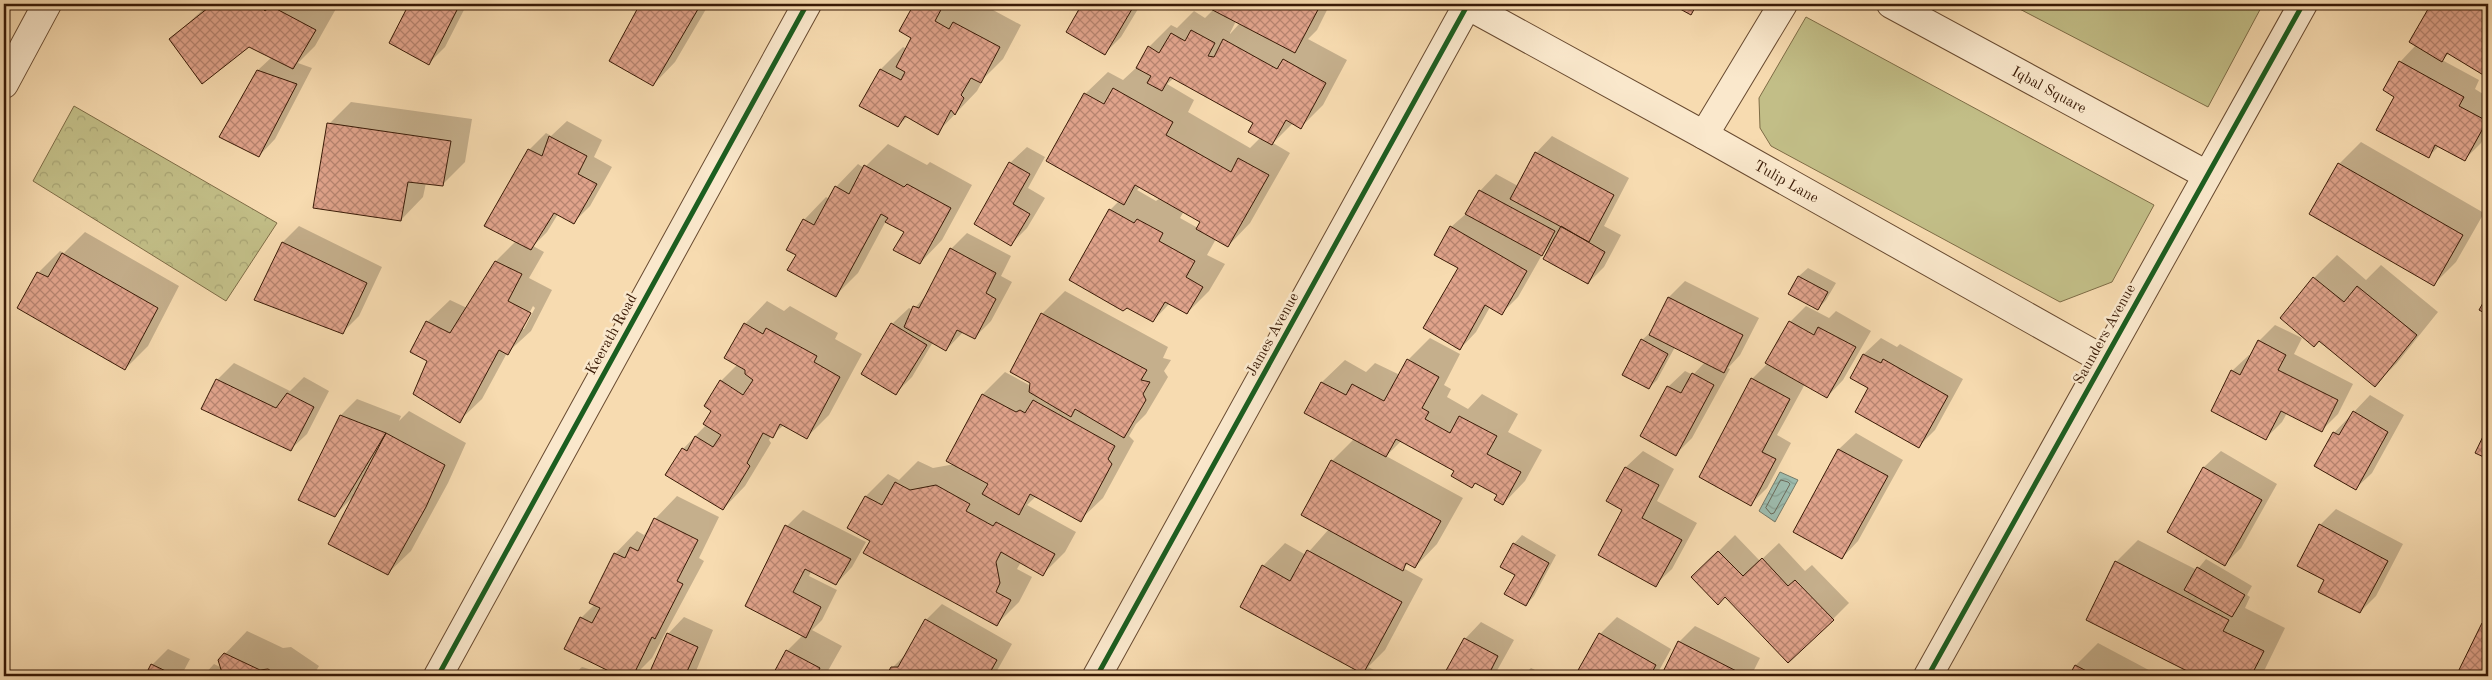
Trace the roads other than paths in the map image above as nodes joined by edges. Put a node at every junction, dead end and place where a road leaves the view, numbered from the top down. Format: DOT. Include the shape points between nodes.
graph roads {
  1 [pos="47,4"];
  2 [pos="807,4"];
  3 [pos="1783,4"];
  4 [pos="1891,4"];
  5 [pos="2303,4"];
  6 [pos="1467,5"];
  7 [pos="4,84"];
  8 [pos="1704,135"];
  9 [pos="2206,175"];
  10 [pos="2104,360"];
  11 [pos="438,676"];
  12 [pos="1098,676"];
  13 [pos="1928,676"];
  1 -- 7 [label="street"];
  2 -- 11 [label="street, Keerath Road"];
  3 -- 8 [label="street"];
  4 -- 9 [label="street, Iqbal Square"];
  5 -- 9 [label="street, Saunders Avenue"];
  6 -- 8 [label="street, Tulip Lane"];
  6 -- 12 [label="street, James Avenue"];
  8 -- 10 [label="street, Tulip Lane"];
  9 -- 10 [label="street, Saunders Avenue"];
  10 -- 13 [label="street, Saunders Avenue"];
}
